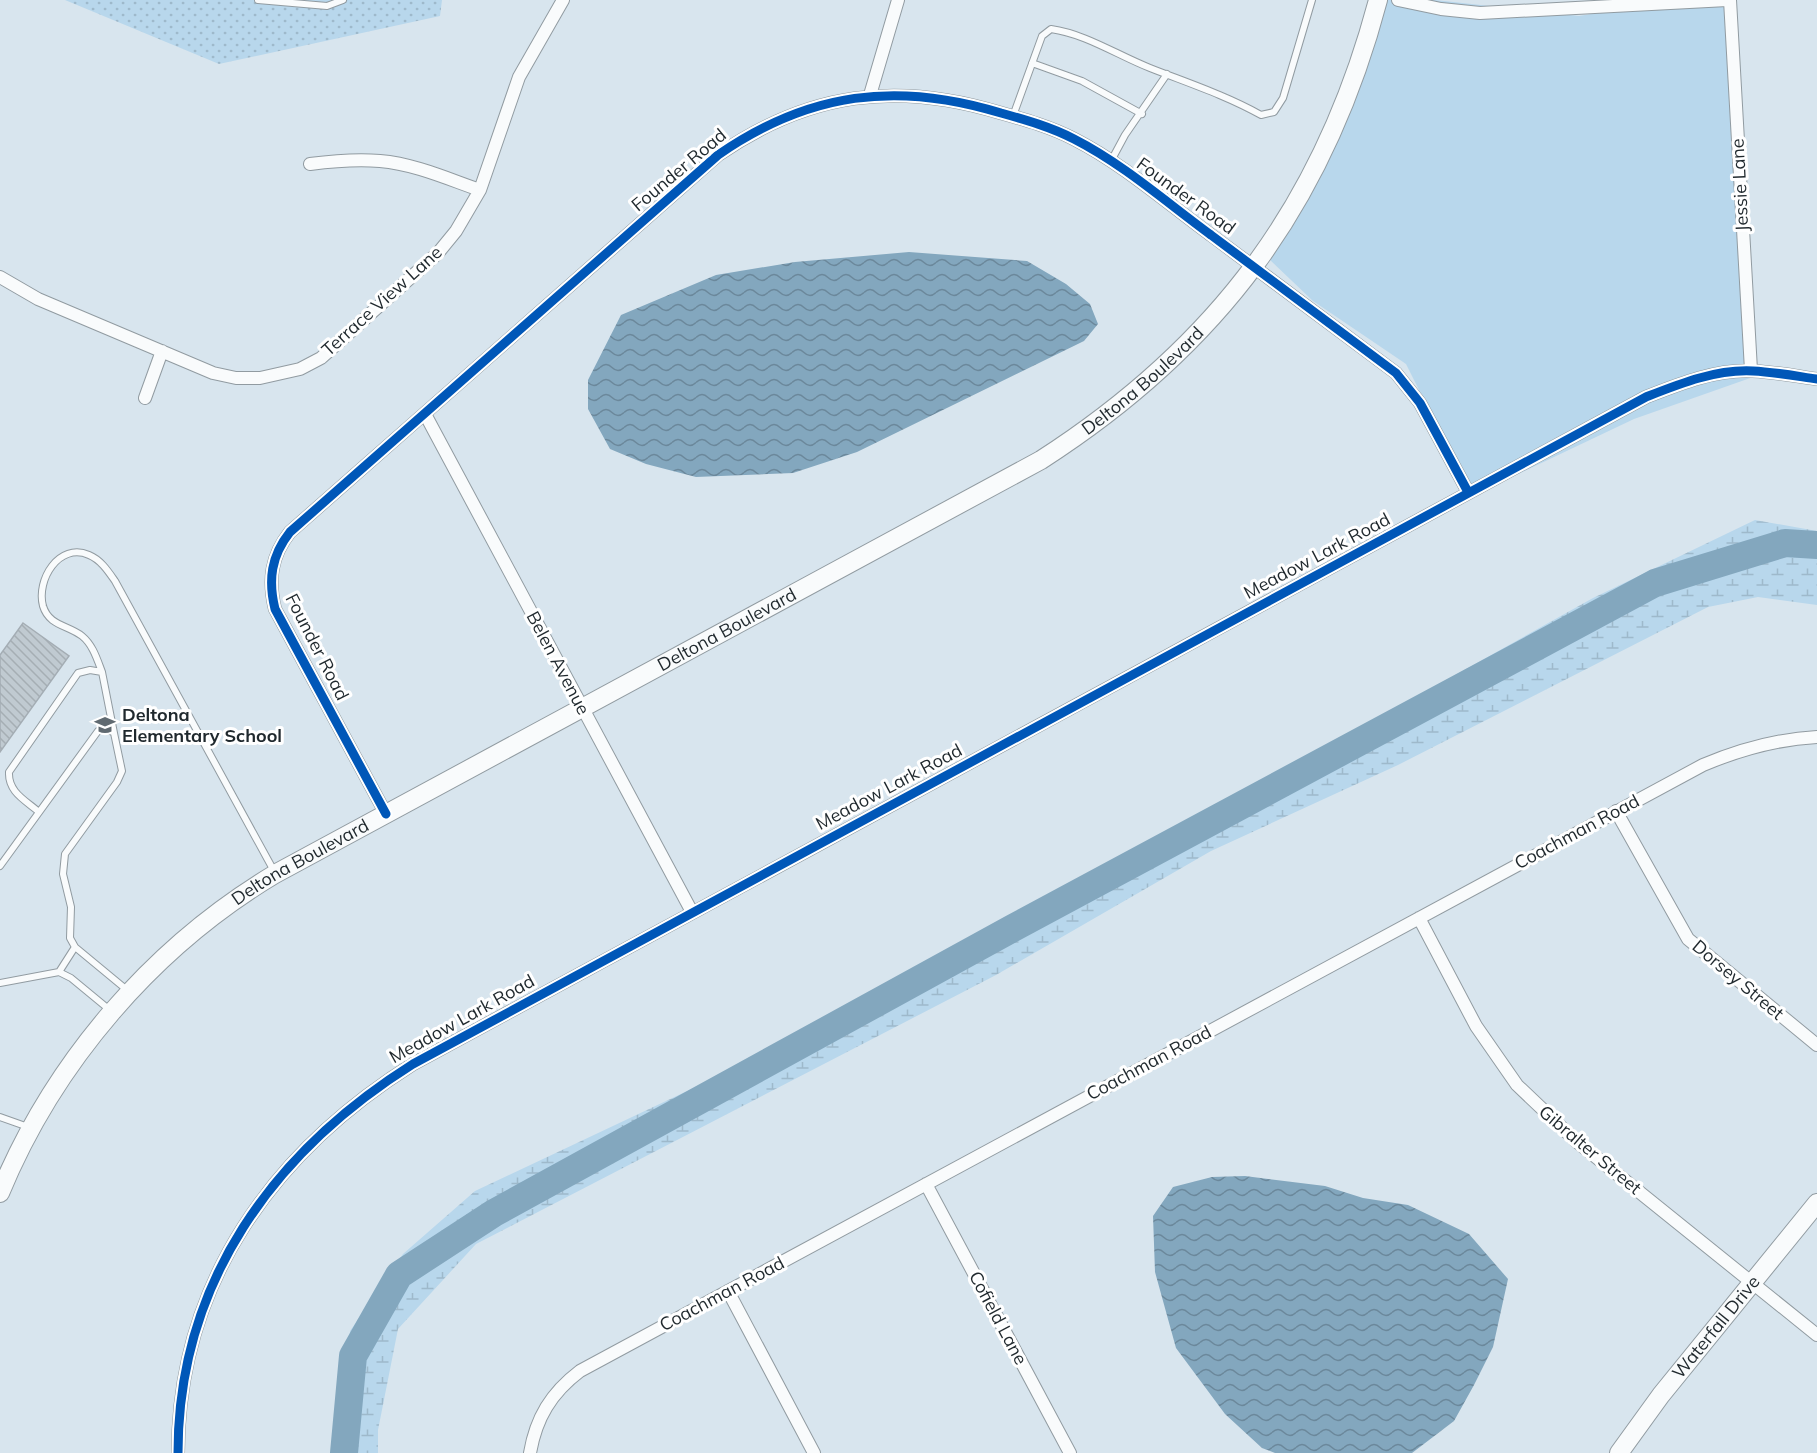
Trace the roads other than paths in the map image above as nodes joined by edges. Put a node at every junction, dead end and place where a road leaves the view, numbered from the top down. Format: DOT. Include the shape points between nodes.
graph roads {
  1 [pos="258,0"];
  2 [pos="343,0"];
  3 [pos="563,0"];
  4 [pos="898,0"];
  5 [pos="1312,0"];
  6 [pos="1378,0"];
  7 [pos="1398,0"];
  8 [pos="1728,0"];
  9 [pos="1032,63"];
  10 [pos="1167,74"];
  11 [pos="870,95"];
  12 [pos="1142,114"];
  13 [pos="1013,116"];
  14 [pos="1111,161"];
  15 [pos="310,164"];
  16 [pos="480,190"];
  17 [pos="1255,267"];
  18 [pos="0,278"];
  19 [pos="162,351"];
  20 [pos="1751,370"];
  21 [pos="1817,379"];
  22 [pos="144,398"];
  23 [pos="424,414"];
  24 [pos="1468,492"];
  25 [pos="102,672"];
  26 [pos="583,708"];
  27 [pos="114,733"];
  28 [pos="1817,737"];
  29 [pos="1617,811"];
  30 [pos="39,812"];
  31 [pos="386,814"];
  32 [pos="0,866"];
  33 [pos="275,874"];
  34 [pos="692,912"];
  35 [pos="1419,918"];
  36 [pos="75,947"];
  37 [pos="59,972"];
  38 [pos="0,983"];
  39 [pos="130,992"];
  40 [pos="112,1012"];
  41 [pos="1817,1045"];
  42 [pos="0,1117"];
  43 [pos="31,1128"];
  44 [pos="926,1184"];
  45 [pos="0,1193"];
  46 [pos="1817,1203"];
  47 [pos="1753,1283"];
  48 [pos="728,1291"];
  49 [pos="1817,1335"];
  50 [pos="178,1453"];
  51 [pos="530,1453"];
  52 [pos="814,1453"];
  53 [pos="1070,1453"];
  54 [pos="1619,1453"];
  1 -- 2 [label="lane" via="327,6"];
  3 -- 16 [label="street, Terrace View Lane" via="519,77"];
  4 -- 11 [label="street"];
  5 -- 10 [label="lane" via="1283,98 1274,112 1261,115 1230,98"];
  6 -- 17 [label="main road, Deltona Boulevard" via="1334,130 1308,182"];
  7 -- 8 [label="street" via="1480,13"];
  8 -- 20 [label="street, Jessie Lane"];
  9 -- 10 [label="lane" via="1042,36 1051,29 1066,31"];
  9 -- 12 [label="lane" via="1082,81"];
  9 -- 13 [label="lane"];
  10 -- 12 [label="lane"];
  11 -- 13 [label="street, Founder Road" via="944,98"];
  11 -- 23 [label="street, Founder Road" via="802,110 743,138 718,155"];
  12 -- 14 [label="lane"];
  13 -- 14 [label="street, Founder Road" via="1072,138"];
  14 -- 17 [label="street, Founder Road"];
  15 -- 16 [label="street" via="382,161 412,166"];
  16 -- 19 [label="street, Terrace View Lane" via="438,253 338,344 300,369 260,378 236,378 213,373"];
  17 -- 24 [label="street, Founder Road" via="1396,373 1420,403"];
  17 -- 26 [label="main road, Deltona Boulevard" via="1206,327 1166,367 1084,432 1020,471"];
  18 -- 19 [label="street, Terrace View Lane" via="38,299"];
  19 -- 22 [label="street"];
  20 -- 21 [label="street, Meadow Lark Road"];
  20 -- 24 [label="street, Meadow Lark Road" via="1682,383 1646,397"];
  23 -- 26 [label="street, Belen Avenue"];
  23 -- 31 [label="street, Founder Road" via="290,532 275,558 271,575 275,609"];
  24 -- 34 [label="street, Meadow Lark Road"];
  25 -- 27 [label="lane"];
  25 -- 30 [label="lane" via="78,673 9,772 8,782 13,790"];
  25 -- 33 [label="lane" via="93,648 82,635 53,622 43,606 46,573 56,561 71,554 88,554 105,566 115,581"];
  26 -- 31 [label="main road, Deltona Boulevard"];
  26 -- 34 [label="street, Belen Avenue"];
  27 -- 30 [label="lane" via="106,728 98,730"];
  27 -- 36 [label="lane" via="122,771 65,854 63,874 71,907 70,938"];
  28 -- 29 [label="street, Coachman Road" via="1769,742 1736,751"];
  29 -- 35 [label="street, Coachman Road"];
  29 -- 41 [label="street, Dorsey Street" via="1688,939"];
  30 -- 32 [label="lane"];
  31 -- 33 [label="main road, Deltona Boulevard"];
  33 -- 39 [label="main road, Deltona Boulevard" via="196,931"];
  34 -- 50 [label="street, Meadow Lark Road" via="413,1064 378,1086 313,1139 259,1202 218,1272 191,1348 182,1394"];
  35 -- 44 [label="street, Coachman Road"];
  35 -- 47 [label="street, Gibralter Street" via="1476,1026 1517,1085 1576,1141"];
  36 -- 37 [label="lane"];
  36 -- 39 [label="lane"];
  37 -- 38 [label="lane"];
  37 -- 40 [label="lane"];
  39 -- 40 [label="main road, Deltona Boulevard"];
  40 -- 43 [label="main road, Deltona Boulevard" via="56,1086"];
  42 -- 43 [label="lane"];
  43 -- 45 [label="main road, Deltona Boulevard"];
  44 -- 48 [label="street, Coachman Road"];
  44 -- 53 [label="street, Cofield Lane"];
  46 -- 47 [label="main road, Waterfall Drive"];
  47 -- 49 [label="street, Gibralter Street"];
  47 -- 54 [label="main road, Waterfall Drive"];
  48 -- 51 [label="street, Coachman Road" via="564,1383 540,1416"];
  48 -- 52 [label="street"];
}
